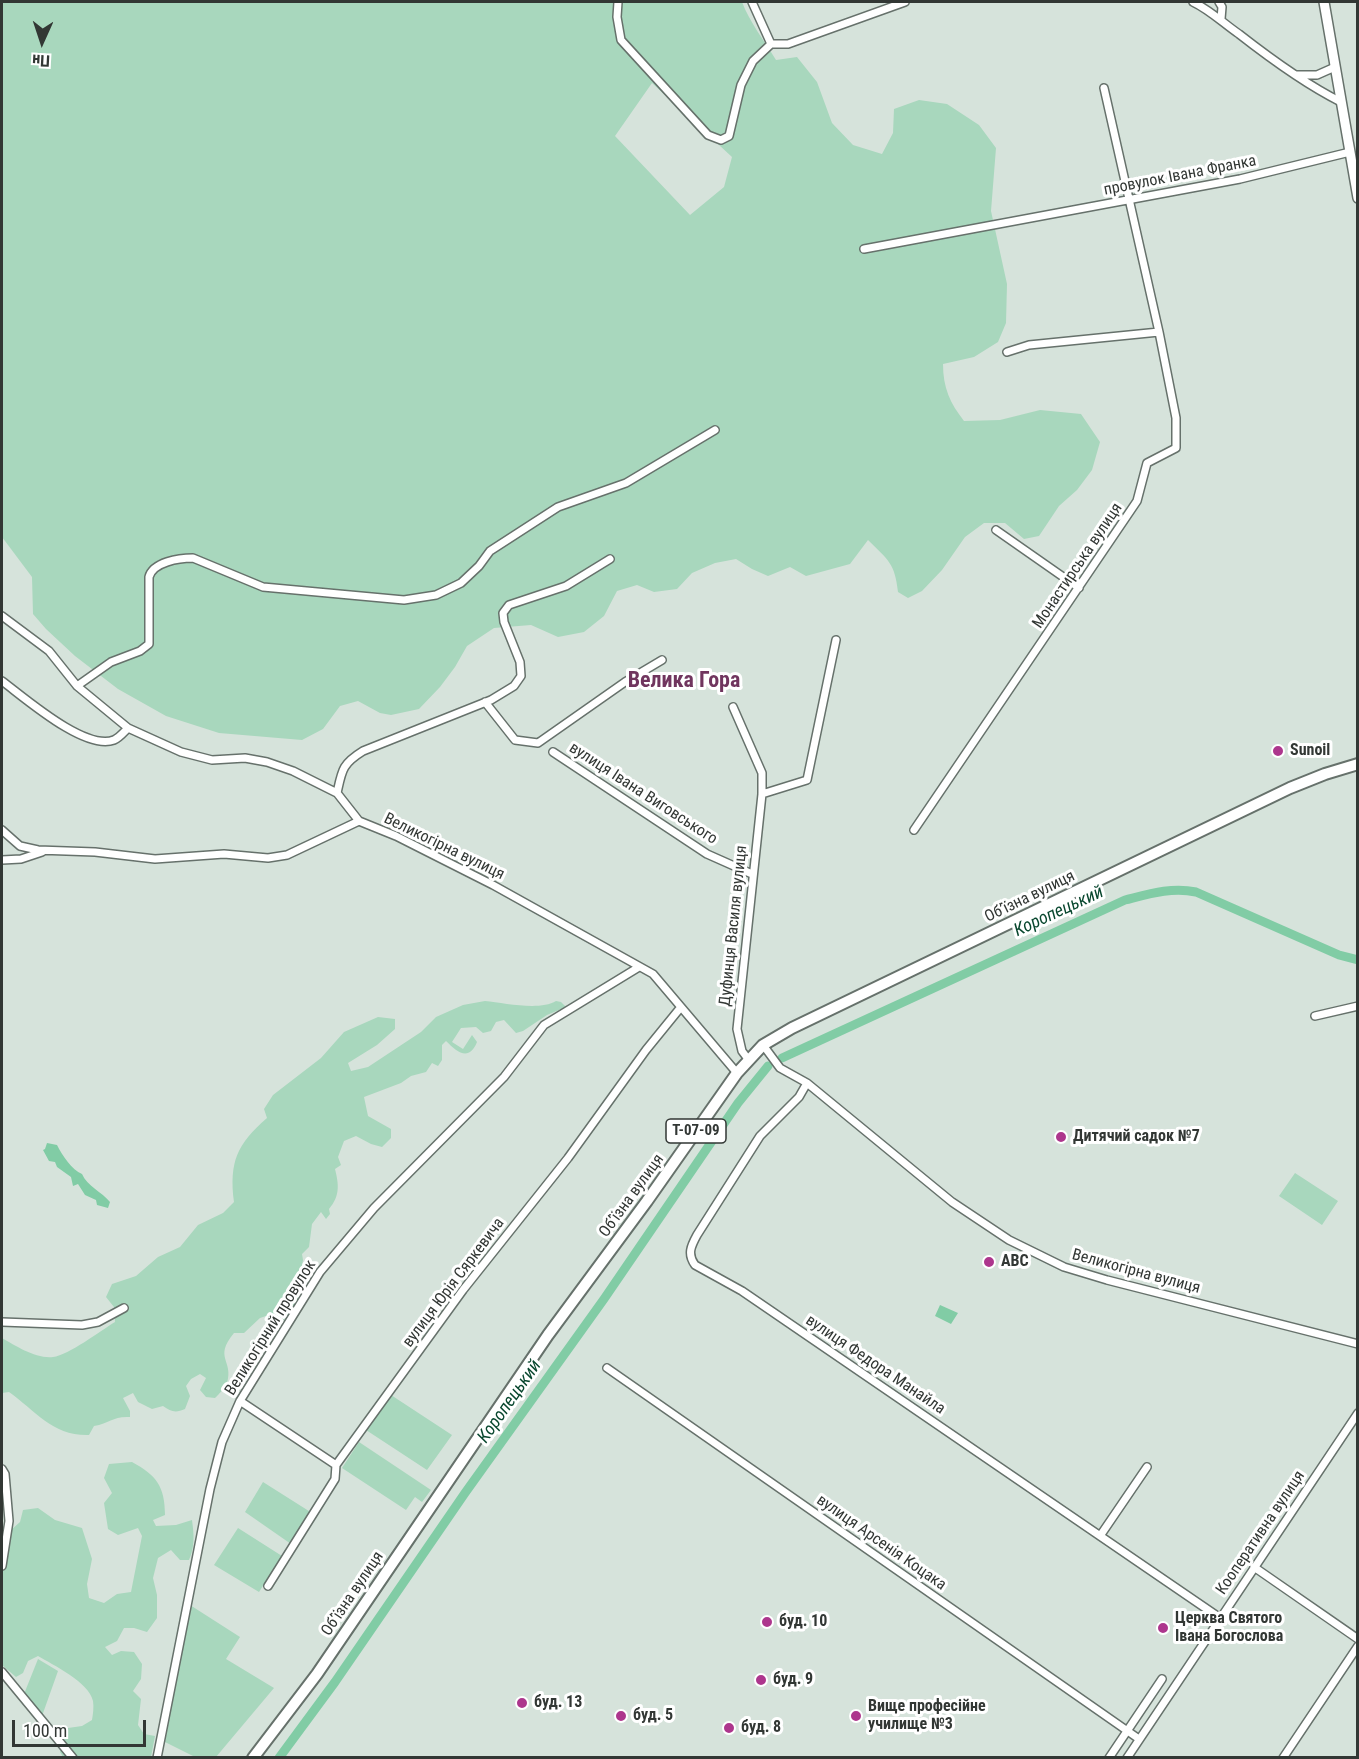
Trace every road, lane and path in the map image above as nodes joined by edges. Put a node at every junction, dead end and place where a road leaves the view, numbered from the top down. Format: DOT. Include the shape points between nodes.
graph roads {
  1 [pos="618,2"];
  2 [pos="752,2"];
  3 [pos="905,2"];
  4 [pos="1192,2"];
  5 [pos="1219,2"];
  6 [pos="1324,2"];
  7 [pos="1221,19"];
  8 [pos="771,44"];
  9 [pos="1335,67"];
  10 [pos="1296,75"];
  11 [pos="1104,88"];
  12 [pos="1341,102"];
  13 [pos="1350,152"];
  14 [pos="1358,198"];
  15 [pos="1128,200"];
  16 [pos="864,249"];
  17 [pos="1159,332"];
  18 [pos="1007,352"];
  19 [pos="715,430"];
  20 [pos="996,530"];
  21 [pos="610,559"];
  22 [pos="1079,588"];
  23 [pos="2,616"];
  24 [pos="836,640"];
  25 [pos="662,660"];
  26 [pos="2,681"];
  27 [pos="77,686"];
  28 [pos="485,702"];
  29 [pos="733,707"];
  30 [pos="128,728"];
  31 [pos="553,752"];
  32 [pos="1358,764"];
  33 [pos="337,793"];
  34 [pos="762,794"];
  35 [pos="359,821"];
  36 [pos="2,830"];
  37 [pos="914,830"];
  38 [pos="47,850"];
  39 [pos="2,860"];
  40 [pos="752,874"];
  41 [pos="639,967"];
  42 [pos="1358,1006"];
  43 [pos="681,1007"];
  44 [pos="1315,1016"];
  45 [pos="763,1045"];
  46 [pos="748,1059"];
  47 [pos="737,1073"];
  48 [pos="807,1083"];
  49 [pos="124,1308"];
  50 [pos="2,1322"];
  51 [pos="1358,1344"];
  52 [pos="607,1368"];
  53 [pos="240,1401"];
  54 [pos="1358,1413"];
  55 [pos="336,1466"];
  56 [pos="1147,1467"];
  57 [pos="2,1469"];
  58 [pos="1100,1536"];
  59 [pos="2,1566"];
  60 [pos="1254,1567"];
  61 [pos="268,1586"];
  62 [pos="1220,1618"];
  63 [pos="1358,1639"];
  64 [pos="1358,1646"];
  65 [pos="2,1672"];
  66 [pos="1162,1679"];
  67 [pos="1127,1731"];
  68 [pos="1139,1739"];
  69 [pos="74,1758"];
  70 [pos="157,1758"];
  71 [pos="253,1758"];
  72 [pos="1109,1758"];
  73 [pos="1127,1758"];
  74 [pos="1283,1758"];
  1 -- 8 [label="street" via="621,40 708,135 722,140 729,136 741,85 753,61"];
  2 -- 8 [label="street"];
  3 -- 8 [label="street" via="788,44"];
  4 -- 7 [label="street"];
  5 -- 7 [label="street"];
  6 -- 9 [label="street"];
  7 -- 10 [label="street"];
  9 -- 10 [label="street" via="1317,75"];
  9 -- 12 [label="street"];
  10 -- 12 [label="street"];
  11 -- 15 [label="street, Монастирська вулиця"];
  12 -- 13 [label="street"];
  13 -- 14 [label="street"];
  13 -- 15 [label="street, провулок Івана Франка" via="1240,179"];
  15 -- 16 [label="street, провулок Івана Франка"];
  15 -- 17 [label="street, Монастирська вулиця"];
  17 -- 18 [label="street" via="1029,345"];
  17 -- 22 [label="street, Монастирська вулиця" via="1176,418 1176,448 1147,463 1137,501"];
  19 -- 27 [label="street" via="626,483 558,507 490,551 461,583 436,595 404,600 263,587 193,558 156,567 149,577 149,644 111,662"];
  20 -- 22 [label="street"];
  21 -- 28 [label="street" via="566,586 509,605 503,613 504,622 520,662 521,676 514,686"];
  22 -- 37 [label="street, Монастирська вулиця"];
  23 -- 27 [label="street" via="49,651"];
  24 -- 34 [label="street" via="807,780"];
  25 -- 28 [label="street" via="538,743 515,740"];
  26 -- 30 [label="street" via="75,734 96,742 115,740"];
  27 -- 30 [label="street"];
  28 -- 33 [label="street" via="363,751 342,770"];
  29 -- 34 [label="street, Дуфинця Василя вулиця" via="762,773"];
  30 -- 33 [label="street" via="181,752 212,760 244,758 267,762"];
  31 -- 40 [label="street, вулиця Івана Виговського" via="707,854"];
  32 -- 45 [label="main road, Обʼїзна вулиця / Т-07-09" via="1290,788"];
  33 -- 35 [label="street"];
  34 -- 40 [label="street, Дуфинця Василя вулиця"];
  35 -- 38 [label="street, Великогірна вулиця" via="287,855 268,858 224,854 155,859"];
  35 -- 41 [label="street, Великогірна вулиця" via="492,885"];
  36 -- 38 [label="street" via="20,846"];
  38 -- 39 [label="street" via="21,859"];
  40 -- 46 [label="street, Дуфинця Василя вулиця" via="737,1029"];
  41 -- 43 [label="street, Великогірна вулиця" via="653,974"];
  41 -- 53 [label="street, Великогірний провулок" via="544,1025 504,1077 374,1208 320,1272"];
  42 -- 44 [label="street"];
  43 -- 47 [label="street, Великогірна вулиця"];
  43 -- 55 [label="street, вулиця Юрія Сяркевича" via="463,1290"];
  45 -- 46 [label="main road, Обʼїзна вулиця / Т-07-09"];
  45 -- 48 [label="street, Великогірна вулиця" via="780,1068"];
  46 -- 47 [label="main road, Обʼїзна вулиця / Т-07-09"];
  47 -- 71 [label="main road, Обʼїзна вулиця / Т-07-09" via="548,1335 317,1674"];
  48 -- 51 [label="street, Великогірна вулиця" via="961,1209 1009,1240 1064,1267"];
  48 -- 58 [label="street, вулиця Федора Манайла" via="799,1097 760,1136 697,1235 690,1259"];
  49 -- 50 [label="street" via="98,1322 82,1325"];
  52 -- 67 [label="street, вулиця Арсенія Коцака"];
  53 -- 55 [label="street"];
  53 -- 70 [label="street, Великогірний провулок" via="222,1442 210,1489"];
  54 -- 60 [label="street, Кооперативна вулиця"];
  55 -- 61 [label="street, вулиця Юрія Сяркевича" via="335,1479"];
  56 -- 58 [label="street"];
  57 -- 59 [label="street" via="9,1521"];
  58 -- 62 [label="street, вулиця Федора Манайла"];
  60 -- 62 [label="street, Кооперативна вулиця"];
  60 -- 63 [label="street"];
  62 -- 68 [label="street, Кооперативна вулиця"];
  64 -- 74 [label="street"];
  65 -- 69 [label="street"];
  66 -- 67 [label="street"];
  67 -- 68 [label="street, вулиця Арсенія Коцака"];
  67 -- 72 [label="street"];
  68 -- 73 [label="street, Кооперативна вулиця"];
}
